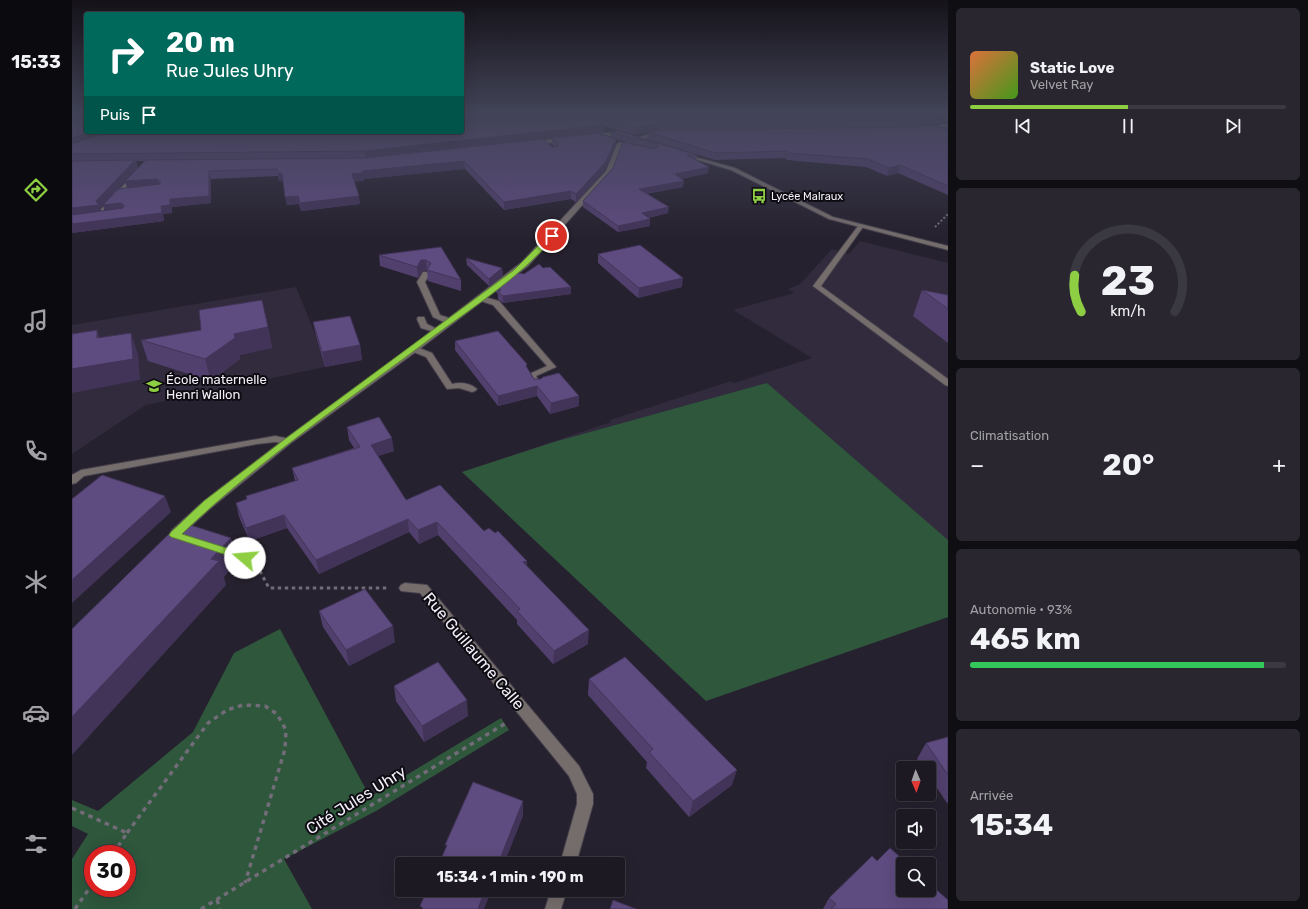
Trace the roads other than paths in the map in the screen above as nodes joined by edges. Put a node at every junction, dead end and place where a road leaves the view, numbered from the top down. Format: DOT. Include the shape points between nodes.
graph roads {
  1 [pos="613,153"];
  2 [pos="675,154"];
  3 [pos="141,170"];
  4 [pos="128,192"];
  5 [pos="120,193"];
  6 [pos="110,216"];
  7 [pos="860,227"];
  8 [pos="948,248"];
  9 [pos="426,274"];
  10 [pos="481,298"];
  11 [pos="421,319"];
  12 [pos="449,321"];
  13 [pos="438,331"];
  14 [pos="414,349"];
  15 [pos="948,382"];
  16 [pos="538,386"];
  17 [pos="472,389"];
  18 [pos="288,440"];
  19 [pos="72,481"];
  20 [pos="188,539"];
  21 [pos="210,546"];
  22 [pos="245,558"];
  23 [pos="405,588"];
  24 [pos="570,857"];
  25 [pos="557,897"];
  26 [pos="553,909"];
  1 -- 10 [label="street" via="609,172 552,236 525,264"];
  2 -- 7 [label="street" via="719,164 824,215"];
  3 -- 5 [label="street"];
  4 -- 5 [label="street"];
  5 -- 6 [label="street" via="96,216"];
  7 -- 8 [label="street"];
  7 -- 15 [label="street" via="817,286"];
  9 -- 12 [label="street" via="421,282 437,317"];
  10 -- 12 [label="street"];
  10 -- 16 [label="street" via="496,303 552,367 531,375"];
  11 -- 13 [label="street" via="424,326"];
  12 -- 13 [label="street"];
  13 -- 14 [label="street"];
  14 -- 17 [label="street" via="429,355 450,387 460,385"];
  14 -- 18 [label="street"];
  18 -- 19 [label="street" via="257,441 81,473"];
  18 -- 20 [label="street" via="208,504 171,538"];
  21 -- 22 [label="street"];
  23 -- 24 [label="street, Rue Guillaume Calle" via="422,588 574,770 585,794 585,804"];
  25 -- 26 [label="street"];
}
